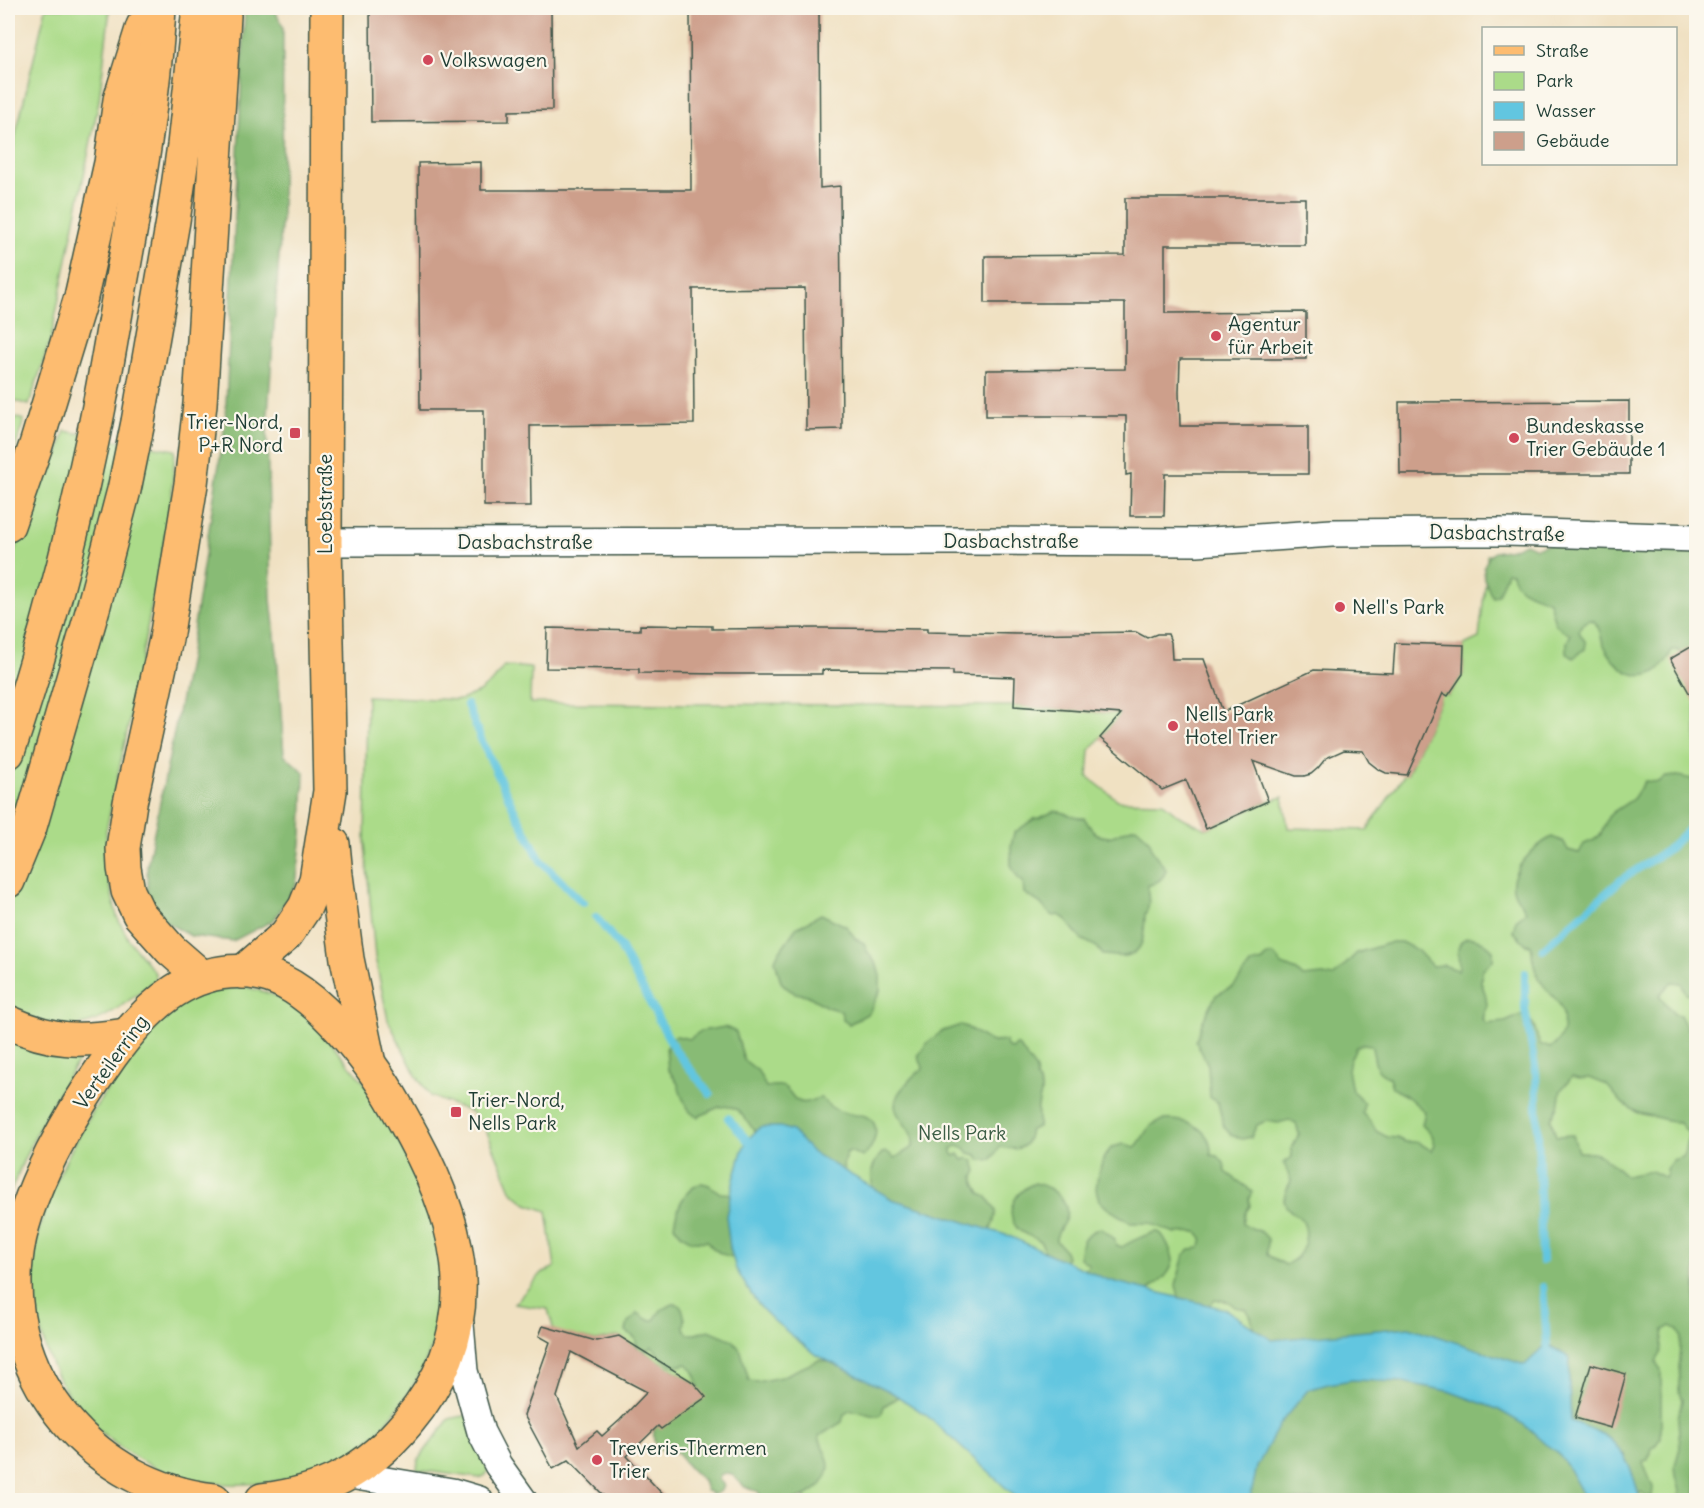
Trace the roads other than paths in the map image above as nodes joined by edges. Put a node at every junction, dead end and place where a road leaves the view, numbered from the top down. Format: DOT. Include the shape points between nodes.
graph roads {
  1 [pos="149,8"];
  2 [pos="159,8"];
  3 [pos="199,8"];
  4 [pos="222,8"];
  5 [pos="327,8"];
  6 [pos="8,525"];
  7 [pos="1696,538"];
  8 [pos="325,542"];
  9 [pos="8,752"];
  10 [pos="330,791"];
  11 [pos="8,881"];
  12 [pos="243,972"];
  13 [pos="202,977"];
  14 [pos="8,1022"];
  15 [pos="126,1035"];
  16 [pos="369,1064"];
  17 [pos="11,1257"];
  18 [pos="459,1307"];
  19 [pos="17,1352"];
  20 [pos="350,1475"];
  21 [pos="195,1499"];
  22 [pos="270,1500"];
  23 [pos="479,1500"];
  24 [pos="523,1500"];
  1 -- 6 [label="main road" via="120,100 111,163 81,297"];
  2 -- 9 [label="main road" via="140,177 98,414 56,593"];
  3 -- 11 [label="main road" via="180,177 124,490 30,827"];
  4 -- 13 [label="main road" via="195,448 166,639 123,848 128,891 140,914 171,950"];
  5 -- 8 [label="main road, Loebstraße"];
  7 -- 8 [label="street, Dasbachstraße" via="1449,532 1332,533 1197,542"];
  8 -- 10 [label="main road, Loebstraße"];
  10 -- 12 [label="main road, Loebstraße" via="315,880 305,907 286,934"];
  10 -- 16 [label="main road" via="347,959"];
  12 -- 13 [label="main road, Verteilerring"];
  12 -- 16 [label="main road, Verteilerring" via="265,975 301,993 341,1030"];
  13 -- 15 [label="main road, Verteilerring" via="162,1000"];
  14 -- 15 [label="main road" via="29,1032 68,1040"];
  15 -- 17 [label="main road, Verteilerring" via="75,1111 48,1163"];
  16 -- 18 [label="main road, Verteilerring" via="422,1154 448,1217 457,1253"];
  17 -- 19 [label="main road, Verteilerring"];
  18 -- 20 [label="main road, Verteilerring" via="451,1346 416,1412 390,1443"];
  18 -- 24 [label="street" via="464,1371 481,1432"];
  19 -- 21 [label="main road, Verteilerring" via="61,1416 86,1443 135,1477"];
  20 -- 22 [label="main road, Verteilerring" via="300,1494"];
  20 -- 23 [label="street"];
}
